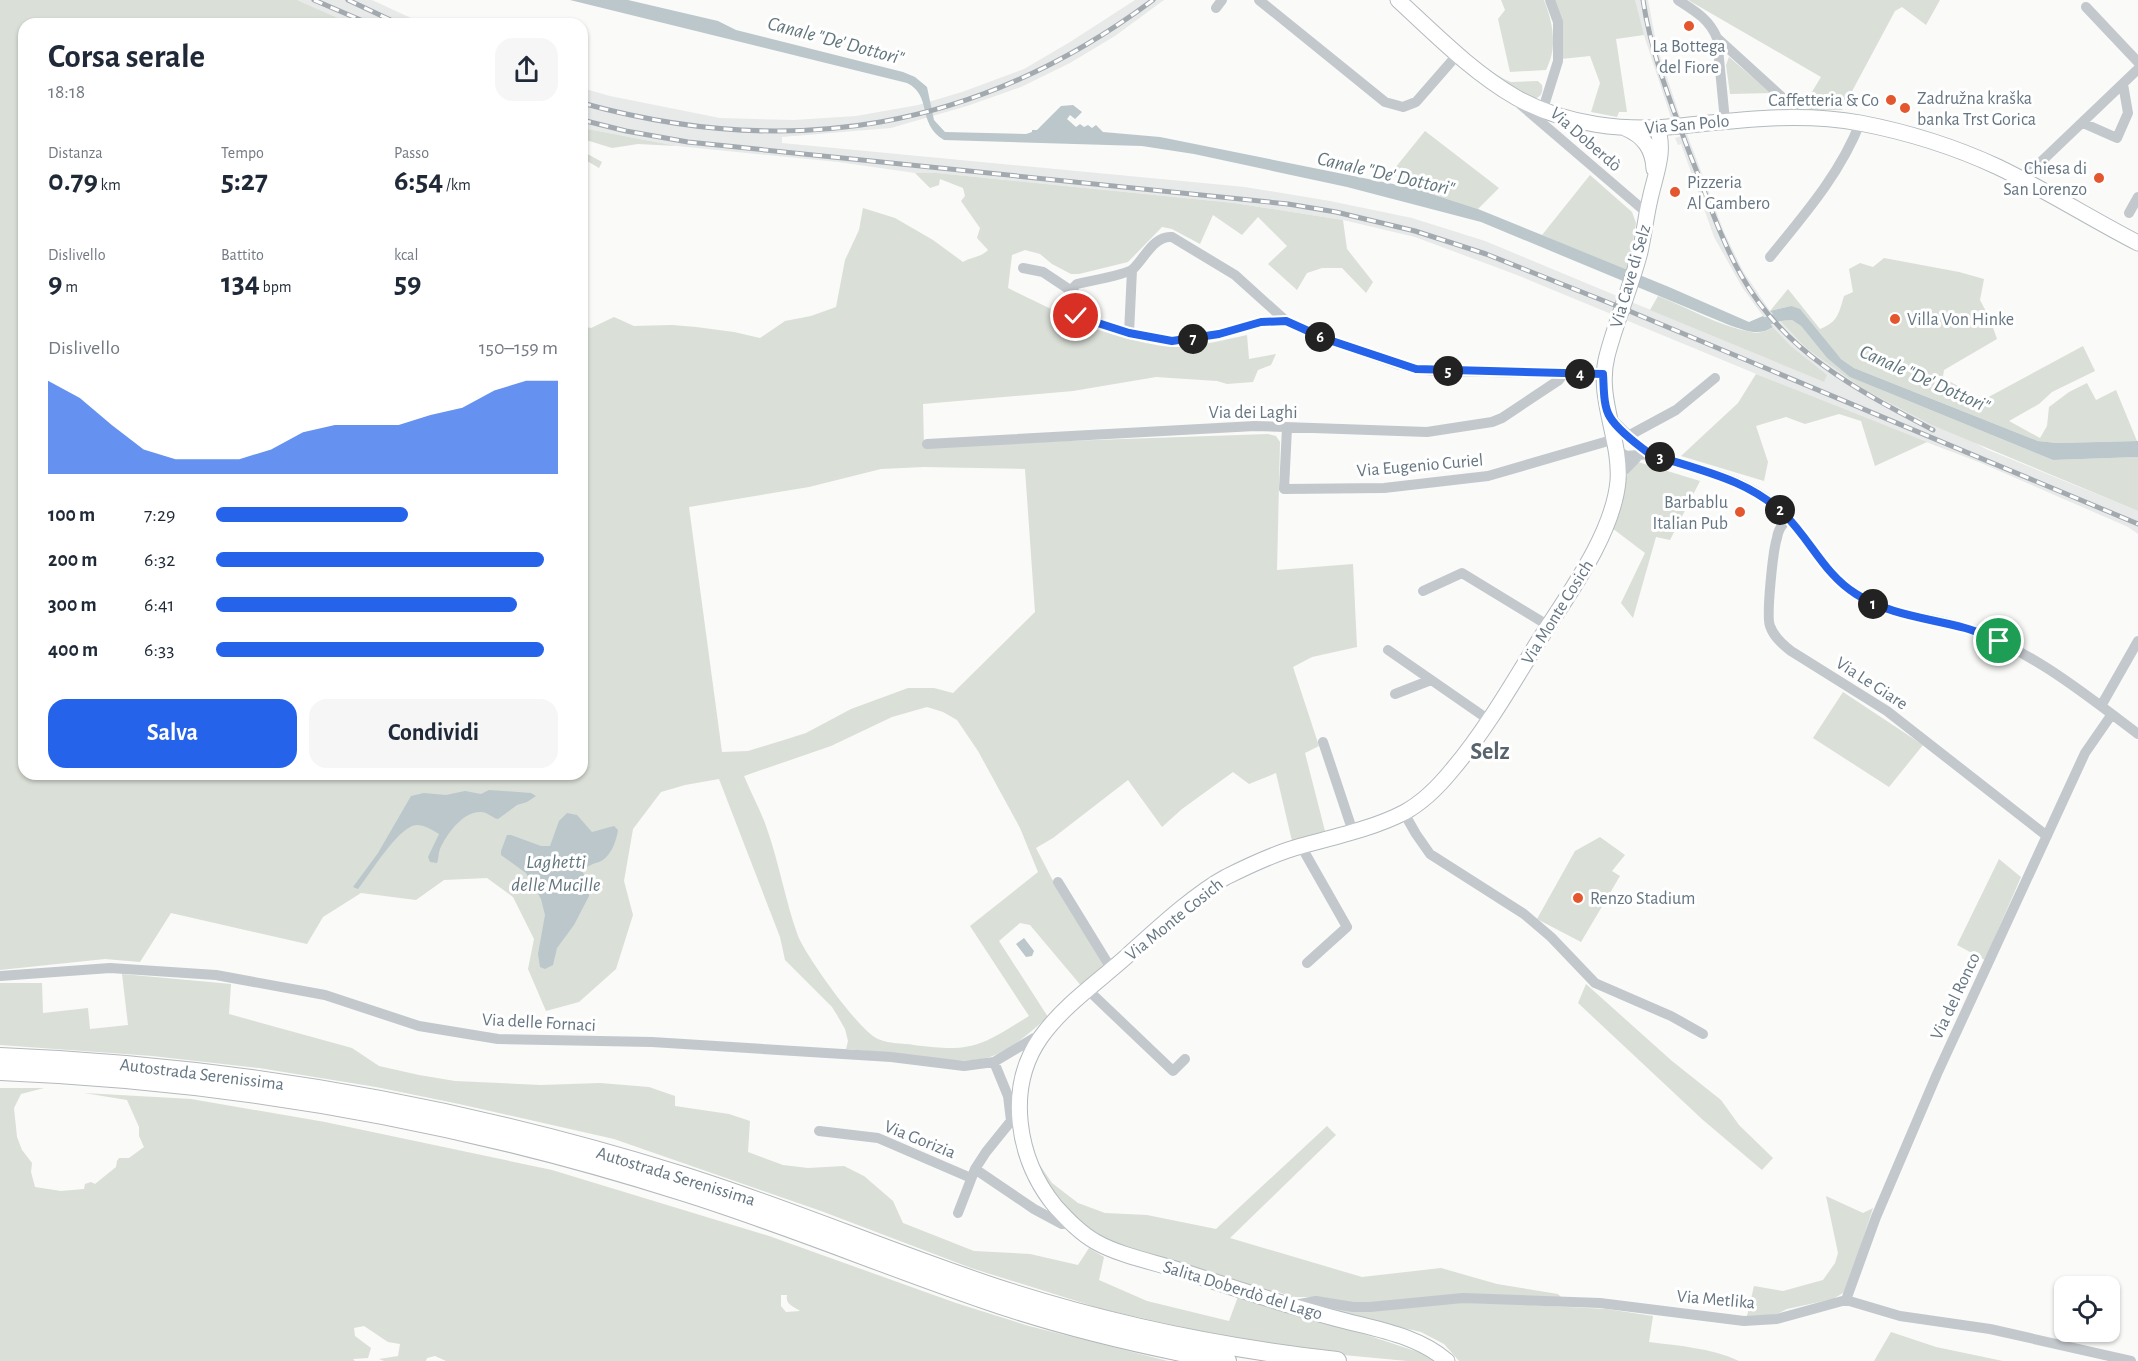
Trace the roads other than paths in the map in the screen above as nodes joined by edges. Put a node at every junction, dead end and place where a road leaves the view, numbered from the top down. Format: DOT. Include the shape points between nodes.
graph roads {
  1 [pos="1259,0"];
  2 [pos="1398,0"];
  3 [pos="1550,0"];
  4 [pos="1678,0"];
  5 [pos="2086,7"];
  6 [pos="1717,38"];
  7 [pos="1457,55"];
  8 [pos="2138,62"];
  9 [pos="2138,69"];
  10 [pos="2123,84"];
  11 [pos="1503,89"];
  12 [pos="1543,109"];
  13 [pos="1796,117"];
  14 [pos="1725,121"];
  15 [pos="1860,123"];
  16 [pos="2084,123"];
  17 [pos="1686,125"];
  18 [pos="1625,128"];
  19 [pos="1657,128"];
  20 [pos="1656,149"];
  21 [pos="2022,180"];
  22 [pos="2138,197"];
  23 [pos="1647,213"];
  24 [pos="2129,213"];
  25 [pos="2138,243"];
  26 [pos="1770,257"];
  27 [pos="1023,268"];
  28 [pos="1132,270"];
  29 [pos="1070,290"];
  30 [pos="1286,321"];
  31 [pos="1129,333"];
  32 [pos="1563,374"];
  33 [pos="1603,374"];
  34 [pos="1715,378"];
  35 [pos="1287,428"];
  36 [pos="1620,442"];
  37 [pos="927,444"];
  38 [pos="1643,452"];
  39 [pos="1618,477"];
  40 [pos="1789,518"];
  41 [pos="1423,591"];
  42 [pos="1549,626"];
  43 [pos="2138,642"];
  44 [pos="1388,650"];
  45 [pos="1431,680"];
  46 [pos="1395,694"];
  47 [pos="2100,706"];
  48 [pos="2112,714"];
  49 [pos="1489,720"];
  50 [pos="2138,734"];
  51 [pos="1323,742"];
  52 [pos="1404,813"];
  53 [pos="1353,832"];
  54 [pos="2047,837"];
  55 [pos="1301,846"];
  56 [pos="1058,882"];
  57 [pos="1307,963"];
  58 [pos="1112,970"];
  59 [pos="0,976"];
  60 [pos="1088,990"];
  61 [pos="1703,1034"];
  62 [pos="1041,1038"];
  63 [pos="0,1057"];
  64 [pos="1185,1059"];
  65 [pos="994,1062"];
  66 [pos="0,1071"];
  67 [pos="819,1131"];
  68 [pos="973,1174"];
  69 [pos="958,1213"];
  70 [pos="1072,1224"];
  71 [pos="1846,1300"];
  72 [pos="1290,1306"];
  73 [pos="1227,1361"];
  74 [pos="1337,1361"];
  75 [pos="1447,1361"];
  76 [pos="2130,1361"];
  1 -- 7 [label="street" via="1385,102 1403,107 1416,102"];
  2 -- 7 [label="street, Via San Polo"];
  3 -- 12 [label="street" via="1558,22 1558,61"];
  4 -- 6 [label="street" via="1700,14"];
  5 -- 8 [label="street"];
  6 -- 13 [label="street" via="1794,108"];
  6 -- 14 [label="street"];
  7 -- 11 [label="street, Via San Polo"];
  9 -- 10 [label="street"];
  10 -- 16 [label="street"];
  10 -- 16 [label="street" via="2128,113 2117,138"];
  11 -- 12 [label="street, Via San Polo"];
  11 -- 23 [label="street, Via Doberdò"];
  12 -- 18 [label="street, Via San Polo" via="1599,126"];
  13 -- 14 [label="street, Via San Polo"];
  13 -- 15 [label="street, Via San Polo"];
  14 -- 17 [label="street, Via San Polo"];
  15 -- 21 [label="street, Via San Polo" via="1940,145"];
  15 -- 26 [label="street" via="1826,187"];
  16 -- 21 [label="street"];
  17 -- 19 [label="street, Via San Polo"];
  17 -- 20 [label="street"];
  18 -- 19 [label="street, Via San Polo"];
  18 -- 20 [label="street"];
  19 -- 20 [label="street, Via Cave di Selz"];
  20 -- 23 [label="street, Via Cave di Selz" via="1655,178"];
  21 -- 25 [label="street, Via San Polo"];
  22 -- 24 [label="street"];
  23 -- 33 [label="street, Via Cave di Selz" via="1641,250"];
  27 -- 29 [label="street" via="1043,272"];
  28 -- 29 [label="street" via="1077,284"];
  28 -- 30 [label="street" via="1160,240 1172,237 1235,275"];
  28 -- 31 [label="street"];
  29 -- 31 [label="street" via="1066,300 1070,313"];
  30 -- 31 [label="street" via="1261,322 1172,341"];
  30 -- 32 [label="street" via="1326,339 1416,369"];
  32 -- 33 [label="street"];
  32 -- 35 [label="street, Via dei Laghi" via="1492,422 1426,432"];
  33 -- 36 [label="street, Via Monte Cosich" via="1604,394"];
  34 -- 36 [label="street" via="1676,410"];
  35 -- 36 [label="street, Via Eugenio Curiel" via="1284,489 1384,488 1488,476"];
  35 -- 37 [label="street, Via dei Laghi" via="1255,426"];
  36 -- 38 [label="street"];
  36 -- 38 [label="street" via="1626,456"];
  36 -- 39 [label="street, Via Monte Cosich"];
  38 -- 39 [label="street"];
  38 -- 40 [label="street" via="1752,489"];
  39 -- 42 [label="street, Via Monte Cosich" via="1616,497 1599,542"];
  40 -- 47 [label="street" via="1840,582 1865,600 1884,609 1967,628 2007,645"];
  40 -- 54 [label="street, Via Le Giare" via="1777,537 1768,613 1778,640 1887,711"];
  41 -- 42 [label="street" via="1462,573"];
  42 -- 49 [label="street, Via Monte Cosich"];
  43 -- 47 [label="street"];
  44 -- 45 [label="street"];
  45 -- 46 [label="street"];
  45 -- 49 [label="street"];
  47 -- 48 [label="street"];
  48 -- 50 [label="street"];
  48 -- 54 [label="street, Via del Ronco" via="2085,753"];
  49 -- 52 [label="street, Via Monte Cosich" via="1452,771"];
  51 -- 53 [label="street"];
  52 -- 53 [label="street, Via Monte Cosich"];
  52 -- 61 [label="street" via="1430,854 1524,914 1595,983"];
  53 -- 55 [label="street, Via Monte Cosich"];
  54 -- 71 [label="street, Via del Ronco" via="1937,1074 1876,1217"];
  55 -- 57 [label="street" via="1347,927"];
  55 -- 58 [label="street, Via Monte Cosich" via="1220,880"];
  56 -- 58 [label="street"];
  58 -- 60 [label="street, Via Monte Cosich"];
  59 -- 65 [label="street, Via delle Fornaci" via="110,968 216,975 325,995 419,1026 498,1040 652,1042 891,1057 964,1066"];
  60 -- 62 [label="street, Via Monte Cosich"];
  60 -- 64 [label="street" via="1173,1071"];
  62 -- 65 [label="street, Via delle Fornaci" via="1034,1038"];
  62 -- 70 [label="street, Salita Doberdò del Lago" via="1029,1058 1023,1081 1022,1141 1041,1185"];
  63 -- 74 [label="highway, Autostrada Serenissima" via="100,1062 252,1079 480,1120 723,1189 1046,1304 1203,1342"];
  65 -- 68 [label="street, Via Gorizia" via="1008,1096 1011,1120"];
  66 -- 73 [label="highway, Autostrada Serenissima" via="120,1078 261,1095 400,1118 511,1143 730,1206 1043,1318"];
  67 -- 68 [label="street, Via Gorizia" via="878,1138"];
  68 -- 69 [label="street, Via Gorizia"];
  68 -- 70 [label="street, Salita Doberdò del Lago" via="1062,1224"];
  70 -- 72 [label="street, Salita Doberdò del Lago" via="1100,1244"];
  71 -- 72 [label="street, Via Metlika" via="1777,1319 1744,1321 1600,1303 1463,1298 1353,1307 1316,1301"];
  71 -- 76 [label="street" via="1900,1316 1990,1329"];
  72 -- 75 [label="street, Salita Doberdò del Lago" via="1419,1343"];
}
